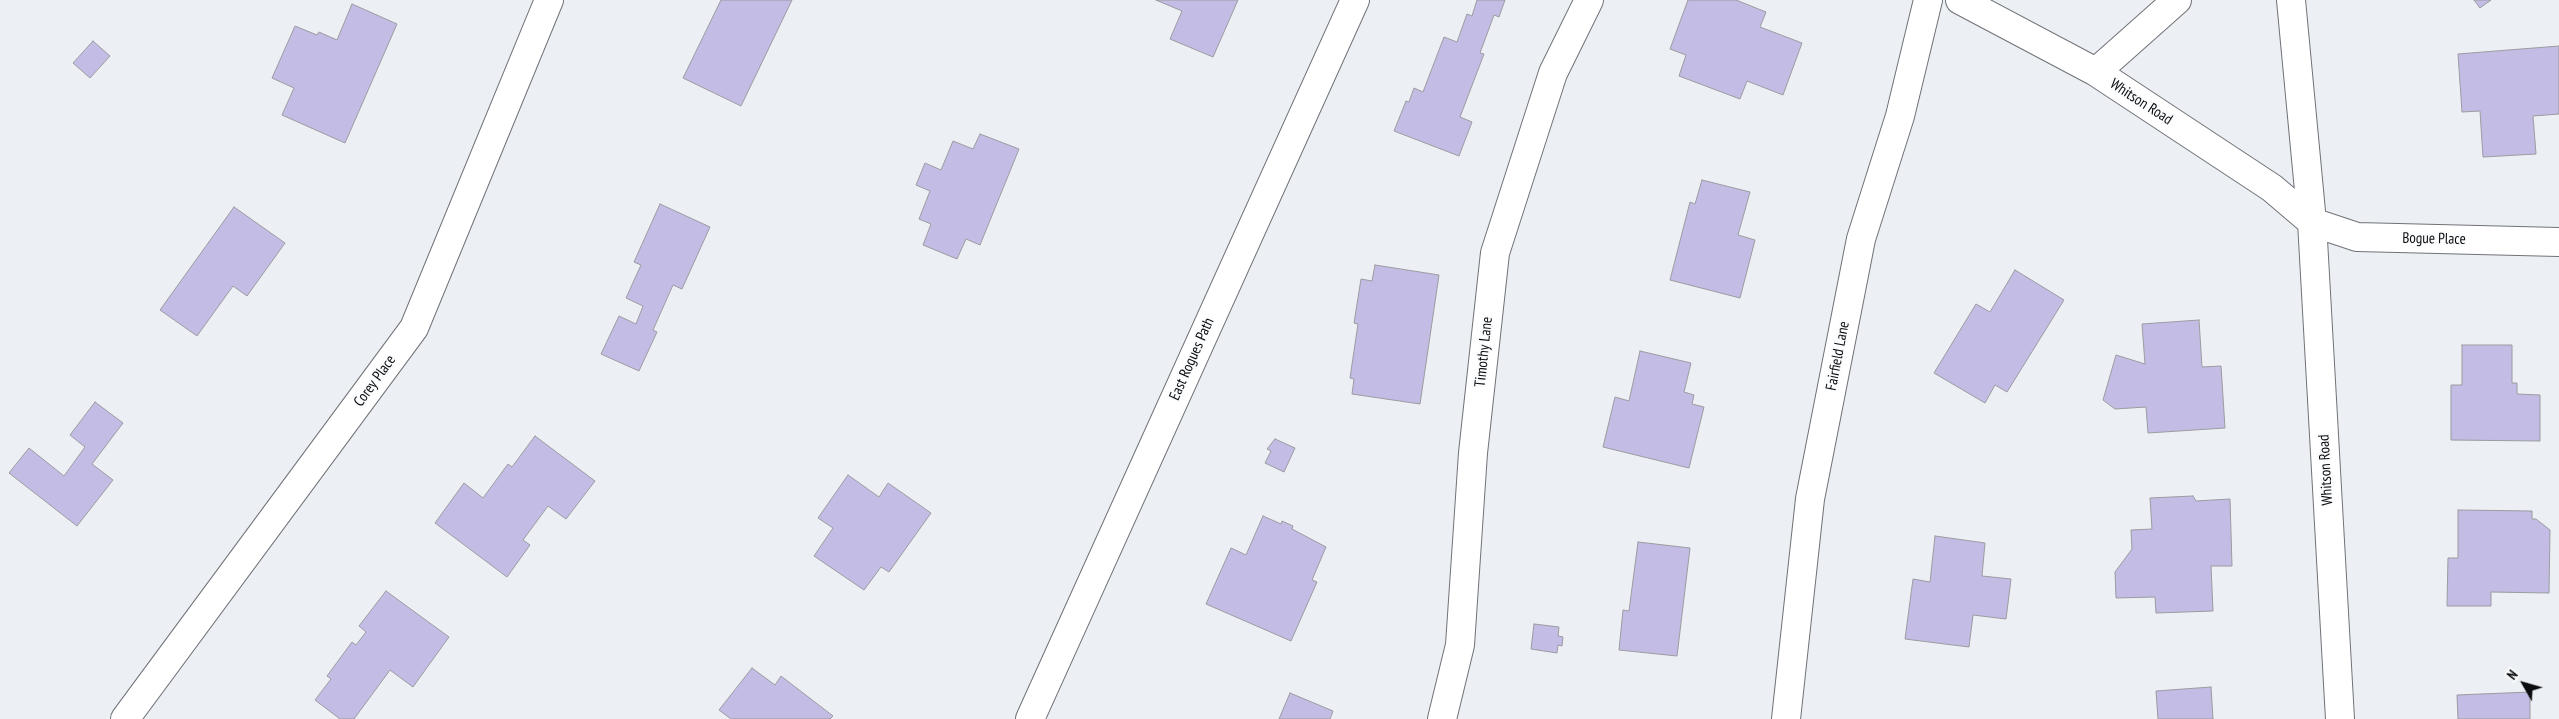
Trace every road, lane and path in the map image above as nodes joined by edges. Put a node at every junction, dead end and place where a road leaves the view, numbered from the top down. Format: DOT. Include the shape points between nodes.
graph roads {
  1 [pos="549,0"];
  2 [pos="1355,0"];
  3 [pos="1589,0"];
  4 [pos="1928,0"];
  5 [pos="1960,0"];
  6 [pos="2177,0"];
  7 [pos="2291,0"];
  8 [pos="2096,72"];
  9 [pos="2312,222"];
  10 [pos="2559,242"];
  11 [pos="125,719"];
  12 [pos="1030,719"];
  13 [pos="1442,719"];
  14 [pos="1786,719"];
  15 [pos="2340,719"];
  1 -- 11 [label="street, Corey Place" via="414,328"];
  2 -- 12 [label="street, East Rogues Path"];
  3 -- 13 [label="street, Timothy Lane" via="1553,73 1495,253 1473,453 1460,645"];
  4 -- 14 [label="street, Fairfield Lane" via="1900,116 1861,239 1815,470"];
  5 -- 8 [label="street, Whitson Road"];
  6 -- 8 [label="street"];
  7 -- 9 [label="street, Whitson Road"];
  8 -- 9 [label="street, Whitson Road" via="2272,188"];
  9 -- 10 [label="street, Bogue Place" via="2357,237"];
  9 -- 15 [label="street, Whitson Road"];
}
